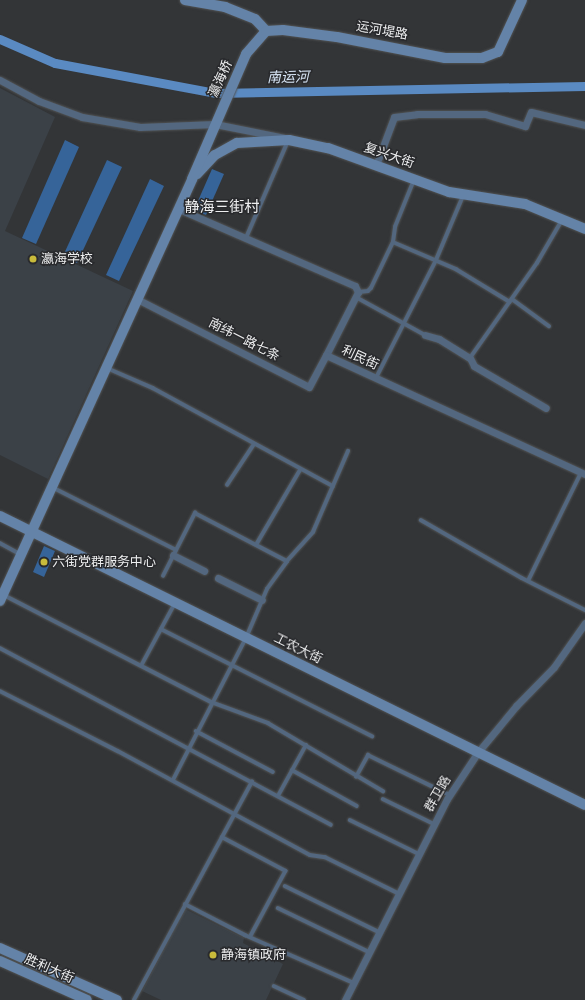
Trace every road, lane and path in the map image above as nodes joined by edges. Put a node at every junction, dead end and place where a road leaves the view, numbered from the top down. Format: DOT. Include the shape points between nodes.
graph roads {
  1 [pos="185,0"];
  2 [pos="522,0"];
  3 [pos="266,31"];
  4 [pos="0,80"];
  5 [pos="215,124"];
  6 [pos="585,125"];
  7 [pos="289,140"];
  8 [pos="376,165"];
  9 [pos="192,179"];
  10 [pos="414,179"];
  11 [pos="463,195"];
  12 [pos="178,209"];
  13 [pos="562,219"];
  14 [pos="585,229"];
  15 [pos="245,239"];
  16 [pos="393,242"];
  17 [pos="436,260"];
  18 [pos="356,294"];
  19 [pos="137,300"];
  20 [pos="511,300"];
  21 [pos="404,325"];
  22 [pos="550,326"];
  23 [pos="425,335"];
  24 [pos="326,355"];
  25 [pos="470,358"];
  26 [pos="106,368"];
  27 [pos="376,378"];
  28 [pos="546,408"];
  29 [pos="254,444"];
  30 [pos="348,451"];
  31 [pos="300,470"];
  32 [pos="583,473"];
  33 [pos="227,485"];
  34 [pos="52,486"];
  35 [pos="333,486"];
  36 [pos="0,516"];
  37 [pos="422,520"];
  38 [pos="31,531"];
  39 [pos="0,543"];
  40 [pos="256,545"];
  41 [pos="175,552"];
  42 [pos="21,554"];
  43 [pos="287,561"];
  44 [pos="204,571"];
  45 [pos="163,576"];
  46 [pos="218,578"];
  47 [pos="528,581"];
  48 [pos="2,591"];
  49 [pos="262,600"];
  50 [pos="175,602"];
  51 [pos="585,610"];
  52 [pos="585,623"];
  53 [pos="161,629"];
  54 [pos="246,638"];
  55 [pos="0,648"];
  56 [pos="231,665"];
  57 [pos="141,666"];
  58 [pos="0,692"];
  59 [pos="211,702"];
  60 [pos="196,731"];
  61 [pos="372,736"];
  62 [pos="306,745"];
  63 [pos="189,748"];
  64 [pos="478,752"];
  65 [pos="292,770"];
  66 [pos="272,772"];
  67 [pos="356,777"];
  68 [pos="173,780"];
  69 [pos="252,782"];
  70 [pos="383,791"];
  71 [pos="450,795"];
  72 [pos="278,796"];
  73 [pos="383,799"];
  74 [pos="585,805"];
  75 [pos="357,806"];
  76 [pos="235,813"];
  77 [pos="350,820"];
  78 [pos="434,824"];
  79 [pos="331,825"];
  80 [pos="222,837"];
  81 [pos="419,854"];
  82 [pos="285,886"];
  83 [pos="398,894"];
  84 [pos="185,904"];
  85 [pos="278,908"];
  86 [pos="379,932"];
  87 [pos="252,936"];
  88 [pos="0,948"];
  89 [pos="369,952"];
  90 [pos="0,961"];
  91 [pos="354,983"];
  92 [pos="274,986"];
  93 [pos="87,1000"];
  94 [pos="117,1000"];
  95 [pos="134,1000"];
  96 [pos="304,1000"];
  97 [pos="345,1000"];
  1 -- 3 [label="street" via="225,7 255,19"];
  2 -- 3 [label="street, 运河堤路" via="498,52 492,56 466,60 337,37 283,30"];
  3 -- 5 [label="street, 瀛海桥" via="246,54"];
  4 -- 5 [label="street" via="39,101 82,117 140,127"];
  5 -- 7 [label="street"];
  5 -- 9 [label="street, 瀛海桥"];
  6 -- 8 [label="street" via="531,112 525,126 485,114 417,114 394,117"];
  7 -- 8 [label="street, 复兴大街" via="328,148"];
  7 -- 9 [label="street, 复兴大街" via="237,143 215,155"];
  7 -- 15 [label="lane"];
  8 -- 10 [label="street, 复兴大街"];
  9 -- 12 [label="street, 瀛海桥"];
  10 -- 11 [label="street, 复兴大街"];
  10 -- 16 [label="lane" via="395,227"];
  11 -- 13 [label="street, 复兴大街" via="525,204"];
  11 -- 17 [label="lane"];
  12 -- 15 [label="street"];
  12 -- 19 [label="street, 瀛海桥"];
  13 -- 14 [label="street, 复兴大街"];
  13 -- 20 [label="lane" via="537,263"];
  15 -- 18 [label="street" via="355,286"];
  16 -- 17 [label="lane"];
  16 -- 18 [label="lane" via="371,288"];
  17 -- 20 [label="lane"];
  17 -- 21 [label="lane"];
  18 -- 21 [label="lane"];
  18 -- 24 [label="street, 利民街"];
  19 -- 24 [label="street, 南纬一路七条" via="309,387"];
  19 -- 26 [label="street, 瀛海桥"];
  20 -- 22 [label="lane"];
  20 -- 25 [label="lane"];
  21 -- 23 [label="lane"];
  21 -- 27 [label="lane"];
  23 -- 25 [label="street" via="439,339"];
  24 -- 27 [label="street, 利民街"];
  25 -- 28 [label="street" via="474,366"];
  26 -- 29 [label="lane" via="152,388"];
  26 -- 34 [label="street, 瀛海桥"];
  27 -- 32 [label="street, 利民街"];
  29 -- 31 [label="lane"];
  29 -- 33 [label="lane"];
  30 -- 35 [label="lane"];
  31 -- 35 [label="lane"];
  31 -- 40 [label="lane"];
  32 -- 47 [label="lane"];
  34 -- 38 [label="street, 瀛海桥"];
  34 -- 41 [label="lane"];
  35 -- 43 [label="lane" via="313,532"];
  36 -- 38 [label="street, 工农大街"];
  37 -- 47 [label="lane"];
  38 -- 42 [label="street, 瀛海桥"];
  38 -- 50 [label="street, 工农大街"];
  39 -- 42 [label="lane"];
  40 -- 41 [label="lane" via="195,513"];
  40 -- 43 [label="lane"];
  41 -- 44 [label="street"];
  41 -- 45 [label="lane"];
  42 -- 48 [label="street, 瀛海桥"];
  43 -- 49 [label="lane"];
  46 -- 49 [label="street"];
  47 -- 51 [label="lane"];
  48 -- 57 [label="lane"];
  49 -- 54 [label="lane"];
  50 -- 53 [label="lane"];
  50 -- 54 [label="street, 工农大街"];
  52 -- 64 [label="street, 群卫路" via="554,667 516,706"];
  53 -- 56 [label="lane"];
  53 -- 57 [label="lane"];
  54 -- 56 [label="lane"];
  54 -- 64 [label="street, 工农大街"];
  55 -- 63 [label="lane"];
  56 -- 59 [label="lane"];
  56 -- 61 [label="lane"];
  57 -- 59 [label="lane"];
  58 -- 68 [label="lane"];
  59 -- 60 [label="lane"];
  59 -- 62 [label="lane" via="268,723"];
  60 -- 63 [label="lane"];
  60 -- 66 [label="lane"];
  62 -- 65 [label="lane"];
  62 -- 67 [label="lane"];
  63 -- 68 [label="lane"];
  63 -- 69 [label="lane"];
  64 -- 71 [label="street, 群卫路"];
  64 -- 74 [label="street, 工农大街"];
  65 -- 72 [label="lane"];
  65 -- 75 [label="lane"];
  67 -- 70 [label="lane"];
  67 -- 71 [label="lane" via="368,755"];
  68 -- 76 [label="lane"];
  69 -- 72 [label="lane"];
  69 -- 76 [label="lane"];
  71 -- 78 [label="street, 群卫路"];
  72 -- 79 [label="lane"];
  73 -- 78 [label="lane"];
  76 -- 80 [label="lane"];
  76 -- 83 [label="lane" via="310,856 325,857"];
  77 -- 81 [label="lane"];
  78 -- 81 [label="street, 群卫路"];
  80 -- 84 [label="lane"];
  80 -- 87 [label="lane" via="286,871"];
  81 -- 83 [label="street, 群卫路"];
  82 -- 86 [label="lane"];
  83 -- 86 [label="street, 群卫路"];
  84 -- 87 [label="lane"];
  84 -- 95 [label="lane"];
  85 -- 89 [label="lane"];
  86 -- 89 [label="street, 群卫路"];
  87 -- 91 [label="lane"];
  88 -- 94 [label="street"];
  89 -- 91 [label="street, 群卫路"];
  90 -- 93 [label="street, 胜利大街"];
  91 -- 97 [label="street, 群卫路"];
  92 -- 96 [label="lane"];
}
